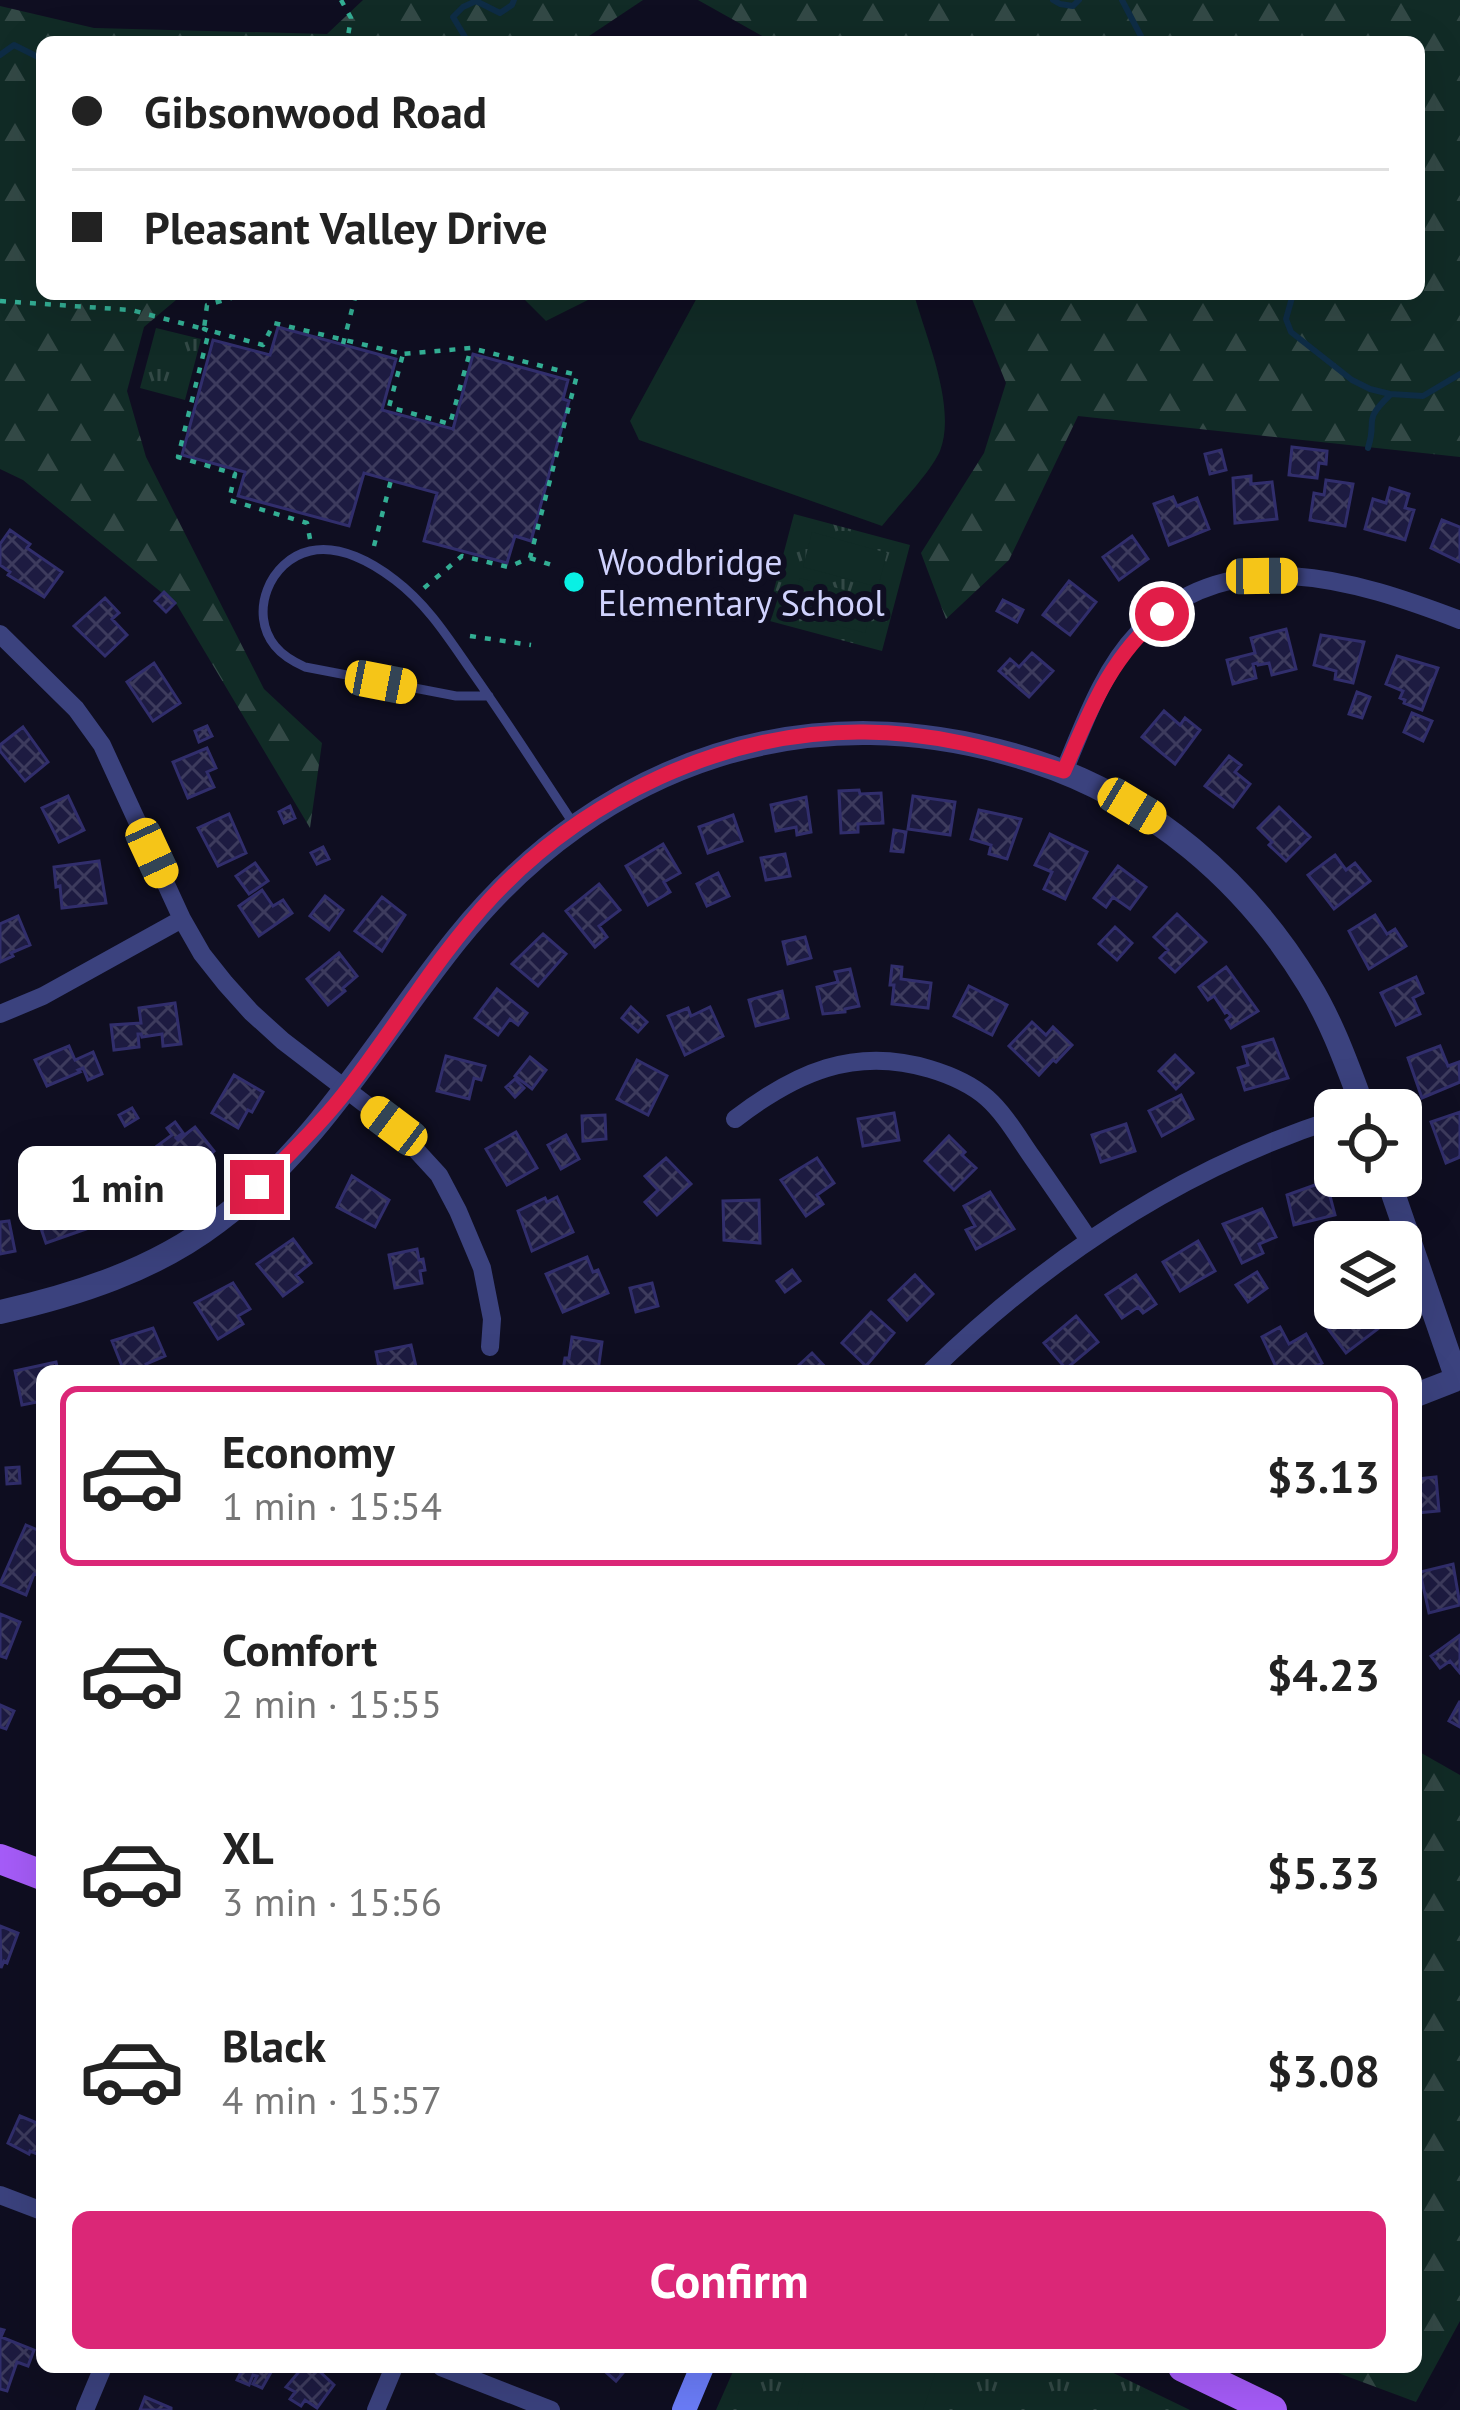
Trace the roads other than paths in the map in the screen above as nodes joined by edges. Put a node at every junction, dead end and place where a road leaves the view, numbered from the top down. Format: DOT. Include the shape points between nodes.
graph roads {
  1 [pos="1460,620"];
  2 [pos="0,634"];
  3 [pos="489,696"];
  4 [pos="1064,771"];
  5 [pos="575,826"];
  6 [pos="182,919"];
  7 [pos="0,1014"];
  8 [pos="1355,1089"];
  9 [pos="347,1091"];
  10 [pos="735,1119"];
  11 [pos="1314,1126"];
  12 [pos="1394,1197"];
  13 [pos="1089,1240"];
  14 [pos="0,1312"];
  15 [pos="490,1347"];
  16 [pos="937,1365"];
  17 [pos="1459,1382"];
  18 [pos="1422,1393"];
  19 [pos="0,1859"];
  20 [pos="36,1873"];
  21 [pos="0,2194"];
  22 [pos="36,2209"];
  23 [pos="100,2373"];
  24 [pos="391,2373"];
  25 [pos="456,2373"];
  26 [pos="699,2373"];
  27 [pos="1195,2373"];
  28 [pos="85,2410"];
  29 [pos="376,2410"];
  30 [pos="550,2410"];
  31 [pos="684,2410"];
  32 [pos="1271,2410"];
  1 -- 4 [label="street" via="1353,583 1303,575 1229,580 1198,591 1138,633 1096,697"];
  2 -- 6 [label="street" via="102,745"];
  3 -- 3 [label="lane" via="305,667 273,645 263,609 267,588 292,558 312,551 369,563 436,620"];
  3 -- 5 [label="lane"];
  4 -- 5 [label="street" via="968,743 809,734 689,764"];
  4 -- 8 [label="street" via="1154,819 1237,890 1310,986"];
  5 -- 9 [label="street" via="480,911"];
  6 -- 7 [label="street"];
  6 -- 9 [label="street" via="251,1012"];
  9 -- 14 [label="street" via="216,1223 111,1280"];
  9 -- 15 [label="street" via="439,1175 482,1268"];
  10 -- 13 [label="street" via="830,1066 880,1059 941,1072 987,1099 1010,1124"];
  11 -- 13 [label="street" via="1189,1178"];
  12 -- 17 [label="street"];
  13 -- 16 [label="street"];
  17 -- 18 [label="street"];
  19 -- 20 [label="main road"];
  21 -- 22 [label="street"];
  23 -- 28 [label="street"];
  24 -- 29 [label="street"];
  25 -- 30 [label="street"];
  26 -- 31 [label="main road"];
  27 -- 32 [label="main road"];
}
